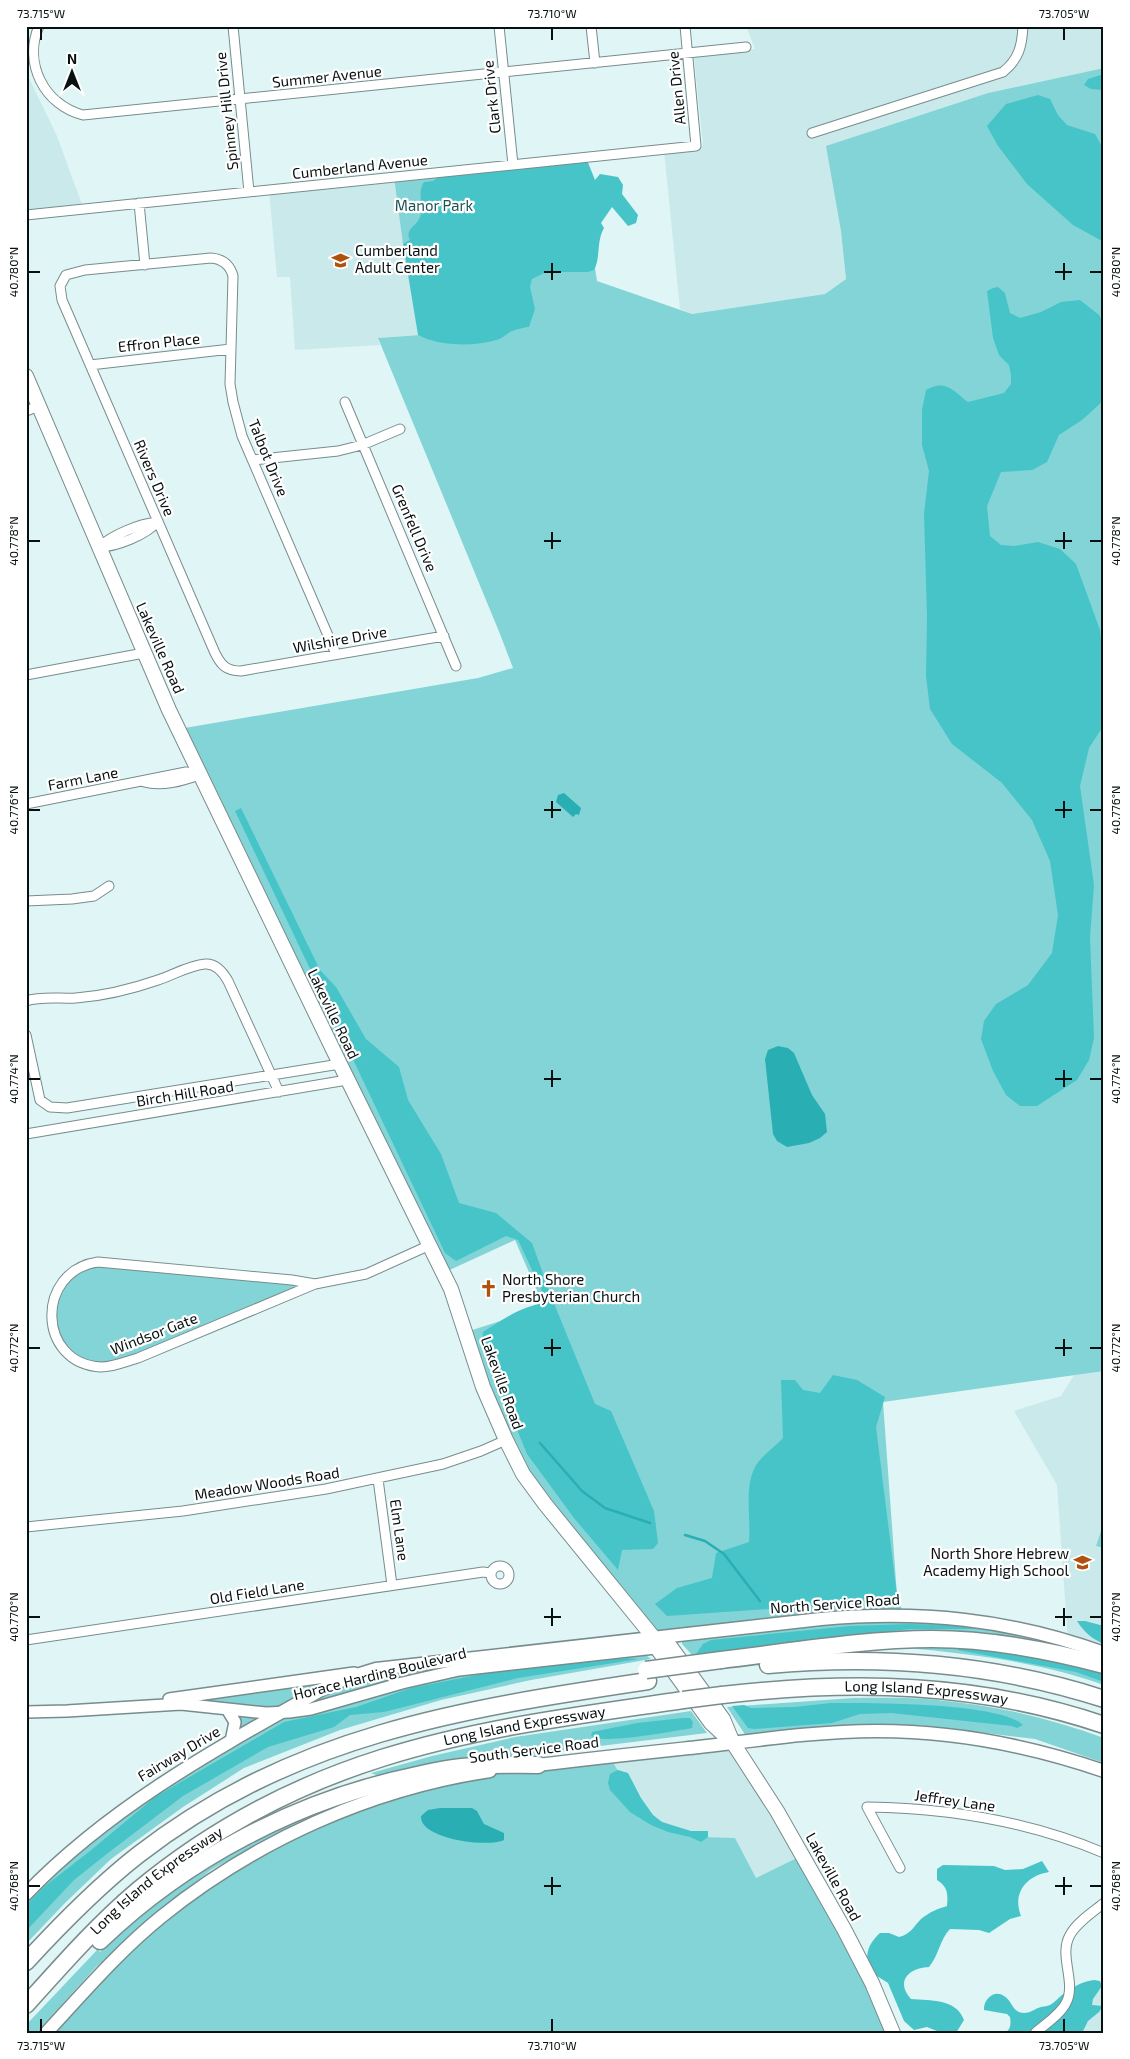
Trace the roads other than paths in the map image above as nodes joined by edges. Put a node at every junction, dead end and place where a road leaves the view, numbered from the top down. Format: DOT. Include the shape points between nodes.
graph roads {
  1 [pos="39,26"];
  2 [pos="232,26"];
  3 [pos="499,26"];
  4 [pos="591,26"];
  5 [pos="685,26"];
  6 [pos="1023,26"];
  7 [pos="746,47"];
  8 [pos="687,53"];
  9 [pos="595,63"];
  10 [pos="503,72"];
  11 [pos="239,99"];
  12 [pos="812,133"];
  13 [pos="696,146"];
  14 [pos="513,165"];
  15 [pos="249,192"];
  16 [pos="139,203"];
  17 [pos="26,215"];
  18 [pos="145,265"];
  19 [pos="231,349"];
  20 [pos="90,365"];
  21 [pos="26,376"];
  22 [pos="345,402"];
  23 [pos="33,408"];
  24 [pos="400,429"];
  25 [pos="362,445"];
  26 [pos="253,460"];
  27 [pos="158,522"];
  28 [pos="99,548"];
  29 [pos="444,636"];
  30 [pos="144,653"];
  31 [pos="336,654"];
  32 [pos="456,666"];
  33 [pos="241,671"];
  34 [pos="26,675"];
  35 [pos="199,775"];
  36 [pos="26,804"];
  37 [pos="109,886"];
  38 [pos="26,901"];
  39 [pos="26,1002"];
  40 [pos="26,1035"];
  41 [pos="340,1064"];
  42 [pos="271,1076"];
  43 [pos="347,1080"];
  44 [pos="278,1092"];
  45 [pos="26,1134"];
  46 [pos="430,1246"];
  47 [pos="315,1284"];
  48 [pos="506,1440"];
  49 [pos="378,1479"];
  50 [pos="26,1527"];
  51 [pos="491,1573"];
  52 [pos="392,1585"];
  53 [pos="26,1640"];
  54 [pos="660,1644"];
  55 [pos="1104,1654"];
  56 [pos="721,1665"];
  57 [pos="1104,1666"];
  58 [pos="368,1672"];
  59 [pos="1104,1700"];
  60 [pos="128,1706"];
  61 [pos="227,1709"];
  62 [pos="26,1712"];
  63 [pos="280,1713"];
  64 [pos="1104,1725"];
  65 [pos="231,1742"];
  66 [pos="733,1743"];
  67 [pos="538,1765"];
  68 [pos="1104,1771"];
  69 [pos="1104,1853"];
  70 [pos="900,1868"];
  71 [pos="26,1894"];
  72 [pos="1104,1903"];
  73 [pos="26,1962"];
  74 [pos="26,2005"];
  75 [pos="26,2010"];
  76 [pos="46,2033"];
  77 [pos="893,2033"];
  78 [pos="1035,2033"];
  1 -- 11 [label="street, Summer Avenue" via="33,39 38,76 53,100 72,112 90,115"];
  2 -- 11 [label="street, Spinney Hill Drive"];
  3 -- 10 [label="street, Clark Drive"];
  4 -- 9 [label="street"];
  5 -- 8 [label="street, Allen Drive"];
  6 -- 12 [label="street" via="1019,53 1003,72"];
  7 -- 8 [label="street, Summer Avenue"];
  8 -- 9 [label="street, Summer Avenue"];
  8 -- 13 [label="street, Allen Drive"];
  9 -- 10 [label="street, Summer Avenue"];
  10 -- 11 [label="street, Summer Avenue"];
  10 -- 14 [label="street, Clark Drive"];
  11 -- 15 [label="street, Spinney Hill Drive"];
  13 -- 14 [label="street, Cumberland Avenue"];
  14 -- 15 [label="street, Cumberland Avenue"];
  15 -- 16 [label="street, Cumberland Avenue"];
  16 -- 17 [label="street, Cumberland Avenue"];
  16 -- 18 [label="street"];
  18 -- 19 [label="street, Talbot Drive" via="211,258 226,263 233,276"];
  18 -- 20 [label="street, Rivers Drive" via="75,272 61,281 62,300"];
  19 -- 20 [label="street, Effron Place"];
  19 -- 26 [label="street, Talbot Drive" via="232,402"];
  20 -- 27 [label="street, Rivers Drive"];
  21 -- 23 [label="main road, Lakeville Road"];
  22 -- 25 [label="street, Grenfell Drive"];
  23 -- 28 [label="main road, Lakeville Road"];
  24 -- 25 [label="street"];
  25 -- 26 [label="street" via="338,451"];
  25 -- 29 [label="street, Grenfell Drive"];
  26 -- 31 [label="street, Talbot Drive"];
  27 -- 28 [label="street" via="115,537"];
  27 -- 33 [label="street, Rivers Drive" via="219,661 225,668"];
  28 -- 30 [label="main road, Lakeville Road"];
  29 -- 31 [label="street, Wilshire Drive"];
  29 -- 32 [label="street, Grenfell Drive"];
  30 -- 34 [label="street"];
  30 -- 35 [label="main road, Lakeville Road"];
  31 -- 33 [label="street, Wilshire Drive"];
  35 -- 36 [label="street, Farm Lane" via="155,785 144,782"];
  35 -- 41 [label="main road, Lakeville Road"];
  37 -- 38 [label="street" via="94,896"];
  39 -- 42 [label="street" via="107,994 156,981 200,964 212,964 228,981"];
  40 -- 42 [label="street" via="38,1095 50,1108"];
  41 -- 42 [label="street"];
  41 -- 43 [label="main road, Lakeville Road"];
  42 -- 44 [label="street"];
  43 -- 44 [label="street, Birch Hill Road"];
  43 -- 46 [label="main road, Lakeville Road"];
  44 -- 45 [label="street, Birch Hill Road"];
  46 -- 47 [label="street, Windsor Gate" via="380,1270"];
  46 -- 48 [label="main road, Lakeville Road" via="451,1289 483,1387"];
  47 -- 47 [label="street, Windsor Gate" via="98,1262 80,1267 66,1278 55,1294 51,1309 53,1332 67,1352 86,1364 109,1367"];
  48 -- 49 [label="street, Meadow Woods Road" via="443,1464"];
  48 -- 54 [label="main road, Lakeville Road" via="545,1504"];
  49 -- 50 [label="street, Meadow Woods Road" via="192,1510"];
  49 -- 52 [label="street, Elm Lane"];
  51 -- 52 [label="street, Old Field Lane"];
  52 -- 53 [label="street, Old Field Lane"];
  54 -- 55 [label="main road, North Service Road" via="838,1617 920,1615 1013,1627 1057,1637"];
  54 -- 58 [label="main road, Horace Harding Boulevard" via="406,1665"];
  54 -- 63 [label="street, Horace Harding Boulevard" via="459,1670 310,1709"];
  54 -- 66 [label="main road, Lakeville Road" via="723,1719"];
  56 -- 57 [label="highway" via="882,1642 933,1639 1010,1646"];
  56 -- 59 [label="highway, Long Island Expressway" via="871,1661 929,1663 1017,1676"];
  56 -- 73 [label="highway, Long Island Expressway, bridge" via="647,1675 403,1726 347,1743 264,1777 188,1821 139,1855 72,1914"];
  58 -- 60 [label="street, Horace Harding Boulevard"];
  58 -- 63 [label="main road, Fairway Drive" via="329,1686"];
  60 -- 61 [label="street, Horace Harding Boulevard" via="181,1704"];
  60 -- 62 [label="street, Horace Harding Boulevard"];
  61 -- 63 [label="street, Horace Harding Boulevard"];
  61 -- 65 [label="street" via="235,1722"];
  63 -- 65 [label="main road, Fairway Drive"];
  64 -- 74 [label="highway, Long Island Expressway, bridge" via="1008,1699 922,1687 833,1686 683,1700 525,1724 439,1742 368,1762 286,1796 209,1839 138,1891 93,1932"];
  65 -- 71 [label="main road, Fairway Drive" via="169,1777 121,1811 74,1848"];
  66 -- 67 [label="main road, South Service Road"];
  66 -- 68 [label="main road, South Service Road" via="846,1732 920,1733 1016,1746"];
  66 -- 77 [label="main road, Lakeville Road" via="773,1804 844,1929"];
  67 -- 75 [label="highway" via="473,1766 388,1781 335,1797 266,1827 203,1862 157,1893 113,1929 52,1992"];
  67 -- 76 [label="main road, South Service Road" via="450,1778 393,1793 310,1824 257,1852 208,1882 160,1918 117,1956"];
  69 -- 70 [label="street, Jeffrey Lane" via="1046,1832 993,1819 917,1808 867,1807"];
  72 -- 78 [label="street" via="1080,1922 1070,1935 1066,1949 1068,2000"];
}
